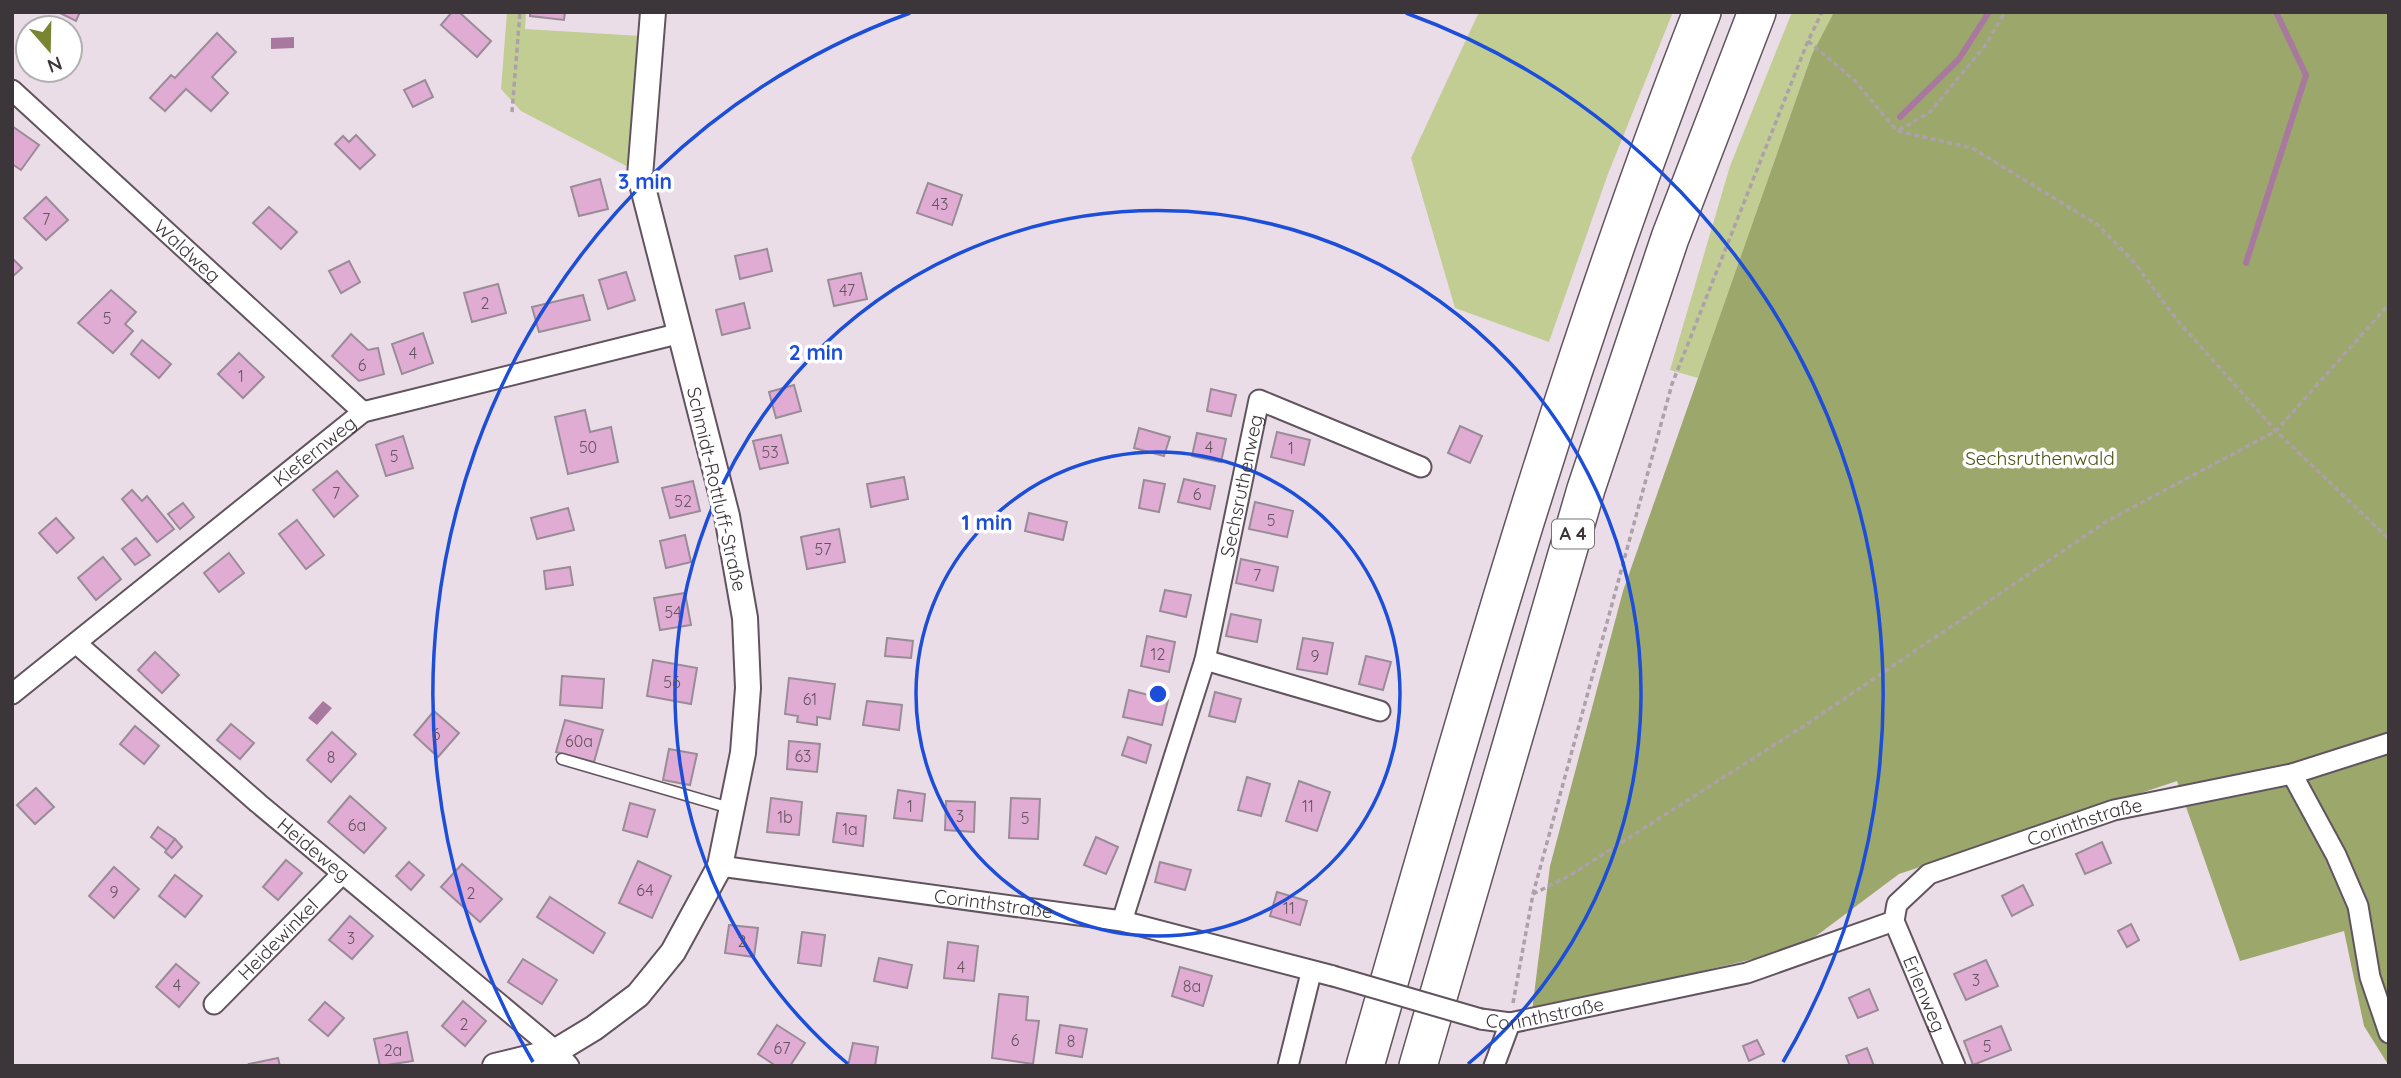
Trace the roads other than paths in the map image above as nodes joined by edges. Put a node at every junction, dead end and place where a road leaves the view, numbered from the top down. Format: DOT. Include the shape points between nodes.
graph roads {
  1 [pos="653,12"];
  2 [pos="1702,12"];
  3 [pos="1757,12"];
  4 [pos="12,90"];
  5 [pos="681,333"];
  6 [pos="363,412"];
  7 [pos="1421,467"];
  8 [pos="76,643"];
  9 [pos="1205,660"];
  10 [pos="12,694"];
  11 [pos="1380,711"];
  12 [pos="2389,743"];
  13 [pos="562,759"];
  14 [pos="2292,774"];
  15 [pos="731,808"];
  16 [pos="720,866"];
  17 [pos="342,874"];
  18 [pos="1122,921"];
  19 [pos="1894,921"];
  20 [pos="1311,973"];
  21 [pos="214,1003"];
  22 [pos="1510,1023"];
  23 [pos="2389,1033"];
  24 [pos="562,1058"];
  25 [pos="495,1066"];
  26 [pos="1288,1066"];
  27 [pos="1365,1066"];
  28 [pos="1418,1066"];
  29 [pos="1494,1066"];
  30 [pos="1955,1066"];
  1 -- 5 [label="street, Schmidt-Rottluff-Straße" via="640,176"];
  2 -- 27 [label="highway, A 4" via="1629,203 1555,421"];
  3 -- 28 [label="highway, A 4" via="1670,238 1586,489"];
  4 -- 6 [label="street, Waldweg"];
  5 -- 6 [label="street, Kiefernweg"];
  5 -- 15 [label="street, Schmidt-Rottluff-Straße" via="727,516 745,618 748,688 743,753"];
  6 -- 8 [label="street, Kiefernweg"];
  7 -- 9 [label="street, Sechsruthenweg" via="1259,400"];
  8 -- 10 [label="street, Kiefernweg"];
  8 -- 17 [label="street, Heideweg"];
  9 -- 11 [label="street"];
  9 -- 18 [label="street, Sechsruthenweg"];
  12 -- 14 [label="street, Corinthstraße"];
  13 -- 15 [label="lane"];
  14 -- 19 [label="street, Corinthstraße" via="2114,810 1929,874 1897,904"];
  14 -- 23 [label="street" via="2358,906 2370,976"];
  15 -- 16 [label="street, Schmidt-Rottluff-Straße"];
  16 -- 18 [label="street, Corinthstraße"];
  16 -- 24 [label="street, Schmidt-Rottluff-Straße" via="673,951 638,995"];
  17 -- 21 [label="street, Heidewinkel"];
  17 -- 24 [label="street, Heideweg"];
  18 -- 20 [label="street, Corinthstraße" via="1271,958"];
  19 -- 22 [label="street, Corinthstraße" via="1747,973"];
  19 -- 30 [label="street, Erlenweg"];
  20 -- 22 [label="street, Corinthstraße, bridge"];
  20 -- 26 [label="street"];
  22 -- 29 [label="street"];
  24 -- 25 [label="street, Schmidt-Rottluff-Straße"];
}
